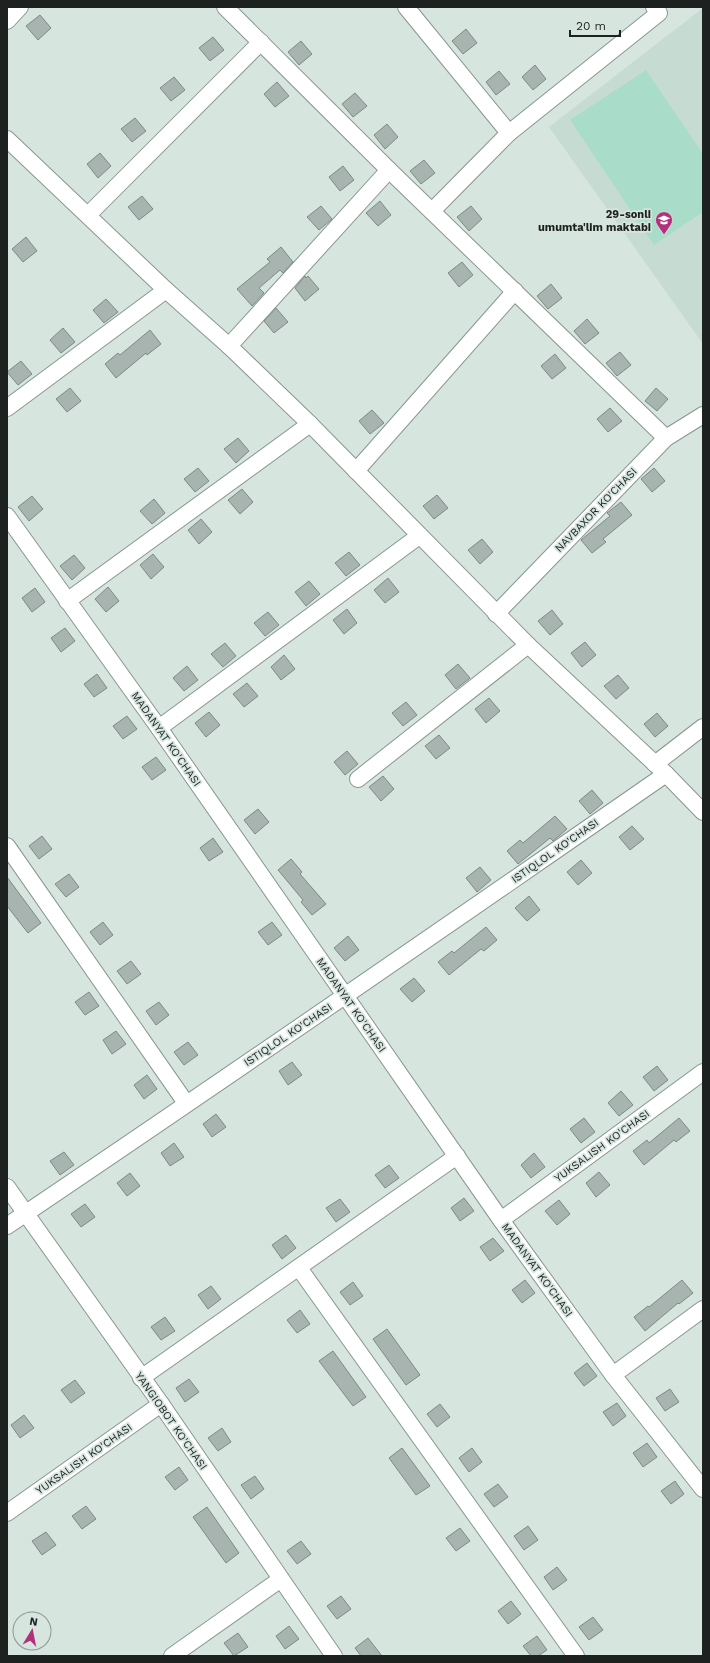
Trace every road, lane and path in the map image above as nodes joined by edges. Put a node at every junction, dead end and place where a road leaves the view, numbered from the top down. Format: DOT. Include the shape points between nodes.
graph roads {
  1 [pos="20,7"];
  2 [pos="406,7"];
  3 [pos="231,9"];
  4 [pos="660,9"];
  5 [pos="7,21"];
  6 [pos="261,42"];
  7 [pos="509,133"];
  8 [pos="7,139"];
  9 [pos="389,170"];
  10 [pos="432,211"];
  11 [pos="88,215"];
  12 [pos="166,290"];
  13 [pos="515,291"];
  14 [pos="229,346"];
  15 [pos="7,408"];
  16 [pos="703,415"];
  17 [pos="310,424"];
  18 [pos="666,438"];
  19 [pos="356,471"];
  20 [pos="7,516"];
  21 [pos="419,536"];
  22 [pos="67,601"];
  23 [pos="496,614"];
  24 [pos="528,645"];
  25 [pos="703,727"];
  26 [pos="159,728"];
  27 [pos="660,769"];
  28 [pos="358,779"];
  29 [pos="703,812"];
  30 [pos="7,846"];
  31 [pos="345,997"];
  32 [pos="703,1072"];
  33 [pos="186,1103"];
  34 [pos="457,1156"];
  35 [pos="7,1187"];
  36 [pos="26,1213"];
  37 [pos="501,1220"];
  38 [pos="7,1226"];
  39 [pos="300,1268"];
  40 [pos="703,1310"];
  41 [pos="613,1375"];
  42 [pos="141,1378"];
  43 [pos="161,1404"];
  44 [pos="703,1489"];
  45 [pos="7,1513"];
  46 [pos="281,1579"];
  47 [pos="172,1656"];
  48 [pos="334,1656"];
  49 [pos="576,1656"];
  1 -- 5 [label="street"];
  2 -- 7 [label="street"];
  3 -- 6 [label="street"];
  4 -- 7 [label="street"];
  6 -- 9 [label="street"];
  6 -- 11 [label="street"];
  7 -- 10 [label="street"];
  8 -- 11 [label="street"];
  9 -- 10 [label="street"];
  9 -- 14 [label="street"];
  10 -- 13 [label="street"];
  11 -- 12 [label="street"];
  12 -- 14 [label="street"];
  12 -- 15 [label="street"];
  13 -- 18 [label="street"];
  13 -- 19 [label="street"];
  14 -- 17 [label="street"];
  16 -- 18 [label="street, NAVBAXOR KO'CHASI"];
  17 -- 19 [label="street"];
  17 -- 22 [label="street"];
  18 -- 23 [label="street, NAVBAXOR KO'CHASI"];
  19 -- 21 [label="street"];
  20 -- 22 [label="street, MADANYAT KO'CHASI"];
  21 -- 23 [label="street"];
  21 -- 26 [label="street"];
  22 -- 26 [label="street, MADANYAT KO'CHASI"];
  23 -- 24 [label="street"];
  24 -- 27 [label="street"];
  24 -- 28 [label="street"];
  25 -- 27 [label="street, ISTIQLOL KO'CHASI"];
  26 -- 31 [label="street, MADANYAT KO'CHASI"];
  27 -- 29 [label="street"];
  27 -- 31 [label="street, ISTIQLOL KO'CHASI"];
  30 -- 33 [label="street"];
  31 -- 33 [label="street, ISTIQLOL KO'CHASI"];
  31 -- 34 [label="street, MADANYAT KO'CHASI"];
  32 -- 37 [label="street, YUKSALISH KO'CHASI"];
  33 -- 36 [label="street, ISTIQLOL KO'CHASI"];
  34 -- 37 [label="street, MADANYAT KO'CHASI"];
  34 -- 39 [label="street"];
  35 -- 36 [label="street, YANGIOBOT KO'CHASI"];
  36 -- 38 [label="street, ISTIQLOL KO'CHASI"];
  36 -- 42 [label="street, YANGIOBOT KO'CHASI"];
  37 -- 41 [label="street, MADANYAT KO'CHASI"];
  39 -- 42 [label="street"];
  39 -- 49 [label="street"];
  40 -- 41 [label="street"];
  41 -- 44 [label="street, MADANYAT KO'CHASI"];
  42 -- 43 [label="street, YANGIOBOT KO'CHASI"];
  43 -- 45 [label="street, YUKSALISH KO'CHASI"];
  43 -- 46 [label="street, YANGIOBOT KO'CHASI"];
  46 -- 47 [label="street"];
  46 -- 48 [label="street, YANGIOBOT KO'CHASI"];
}
